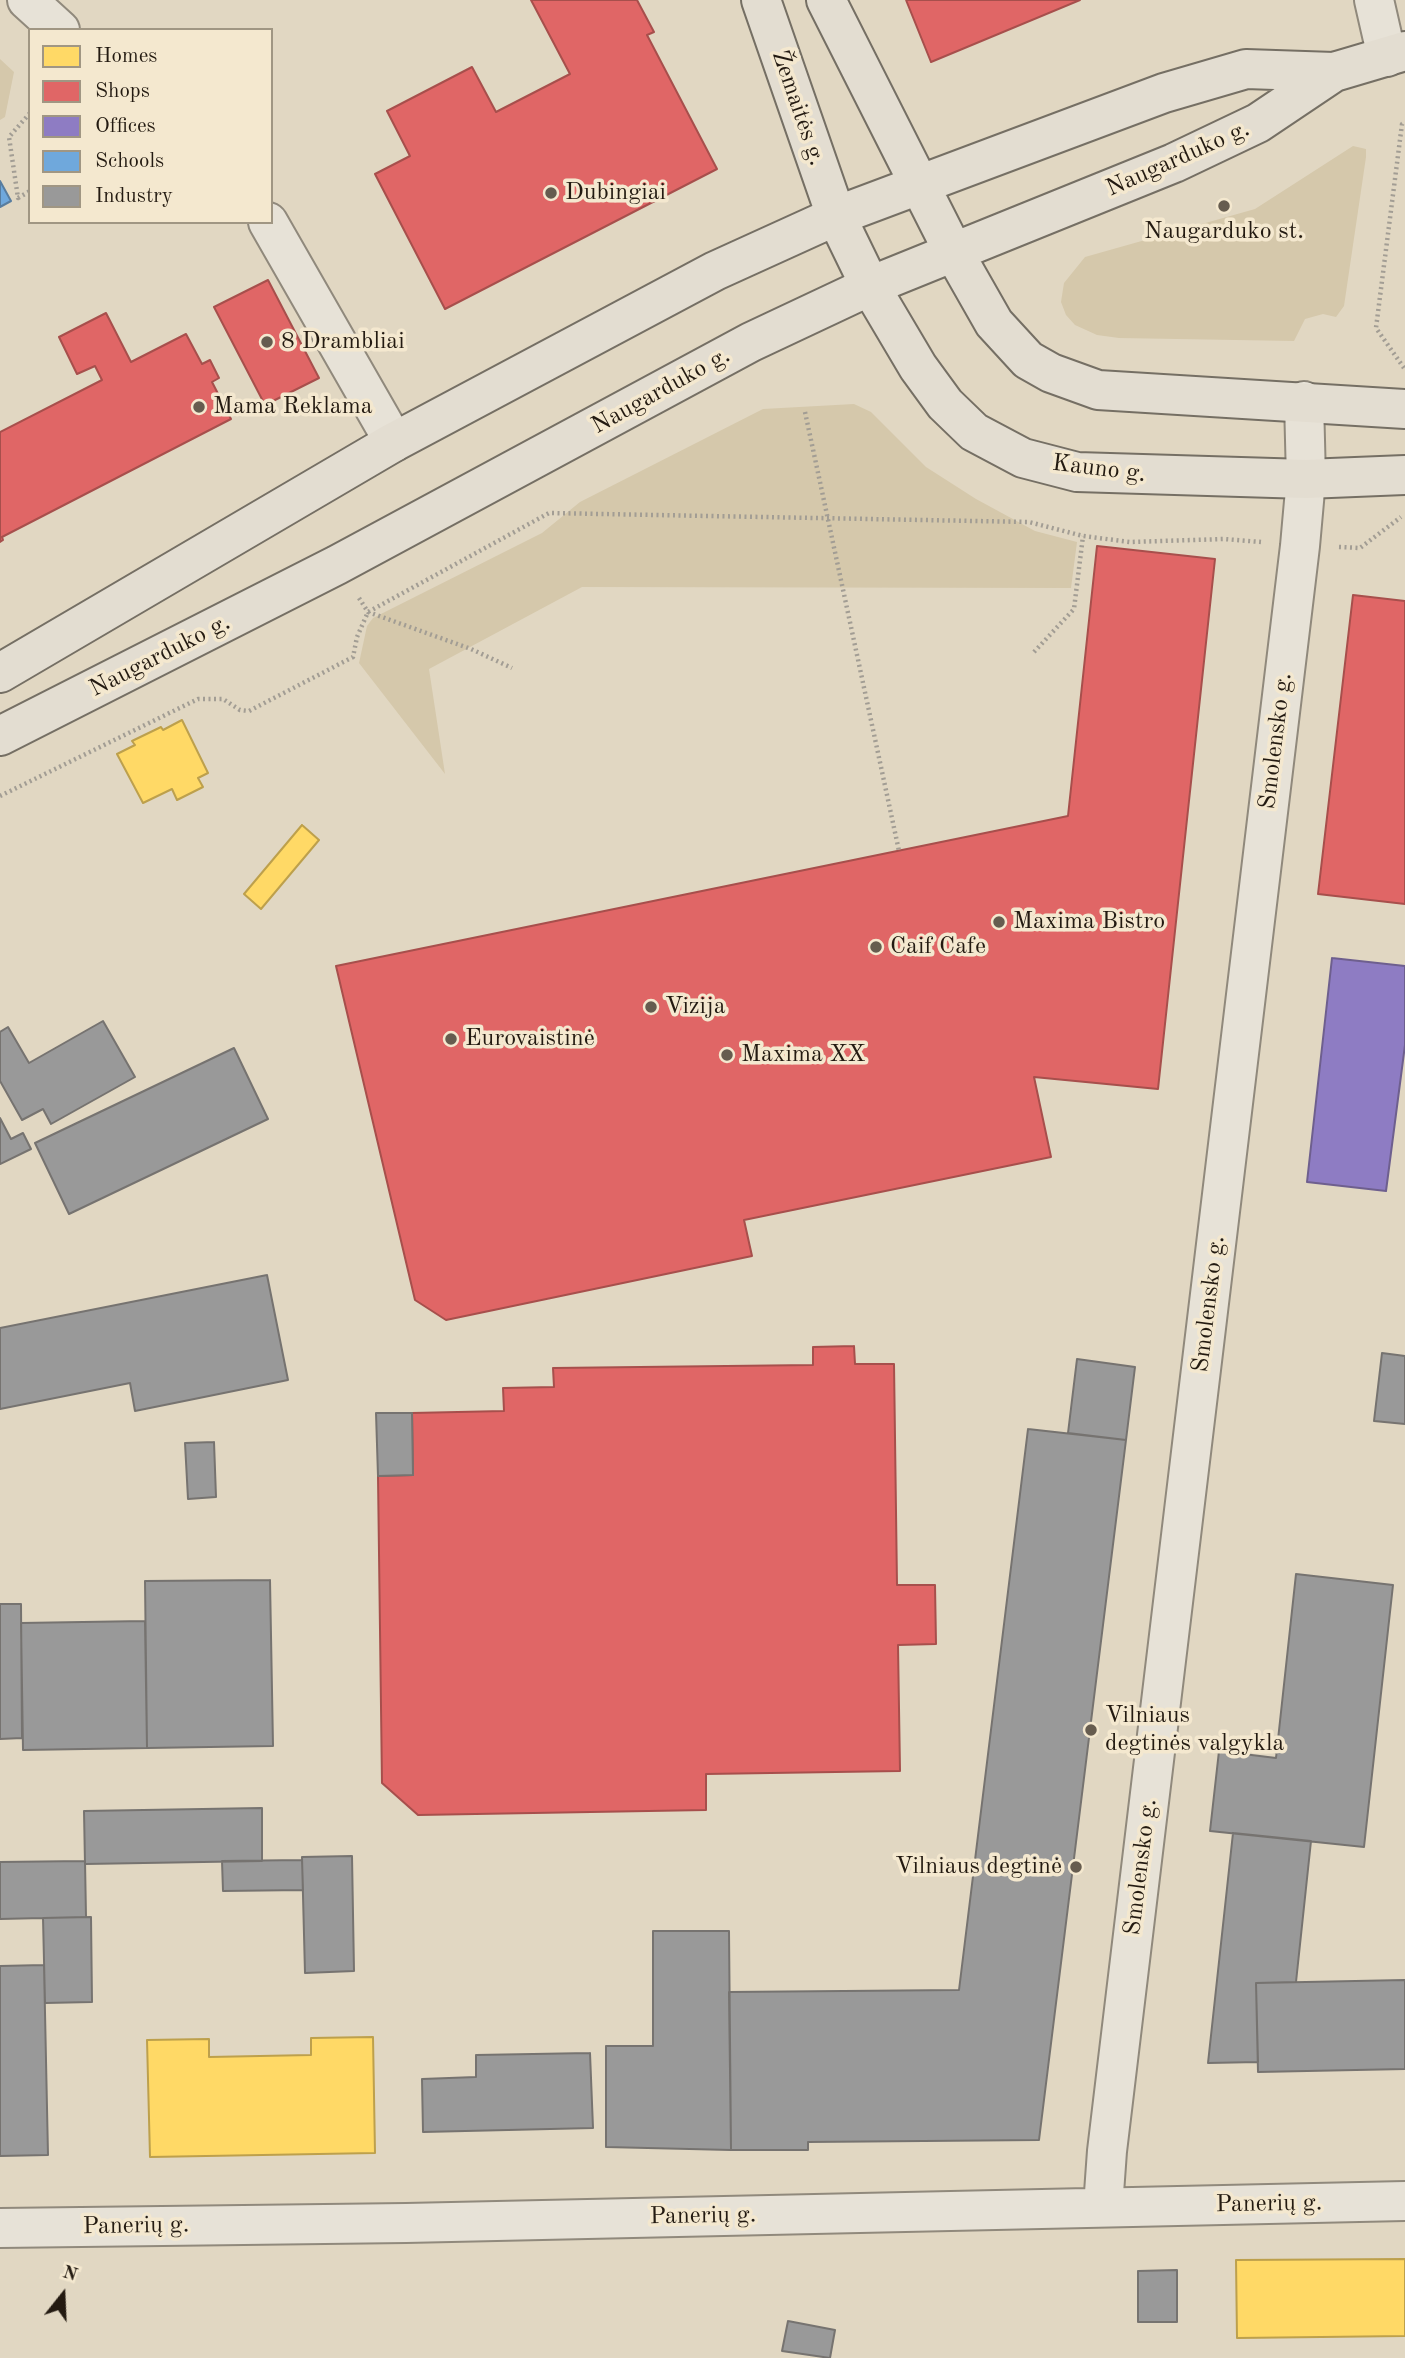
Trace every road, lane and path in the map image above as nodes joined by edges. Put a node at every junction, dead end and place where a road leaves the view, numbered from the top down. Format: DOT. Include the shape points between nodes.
graph roads {
  1 [pos="27,0"];
  2 [pos="761,0"];
  3 [pos="825,0"];
  4 [pos="1374,0"];
  5 [pos="58,28"];
  6 [pos="1396,54"];
  7 [pos="1334,72"];
  8 [pos="28,115"];
  9 [pos="1405,122"];
  10 [pos="919,185"];
  11 [pos="28,192"];
  12 [pos="836,216"];
  13 [pos="269,224"];
  14 [pos="953,251"];
  15 [pos="870,286"];
  16 [pos="1405,368"];
  17 [pos="1304,401"];
  18 [pos="1405,409"];
  19 [pos="806,412"];
  20 [pos="394,442"];
  21 [pos="1405,475"];
  22 [pos="1306,479"];
  23 [pos="1405,514"];
  24 [pos="830,520"];
  25 [pos="1083,536"];
  26 [pos="1254,541"];
  27 [pos="1360,548"];
  28 [pos="368,612"];
  29 [pos="1034,652"];
  30 [pos="512,668"];
  31 [pos="0,673"];
  32 [pos="0,736"];
  33 [pos="0,796"];
  34 [pos="900,850"];
  35 [pos="1405,2201"];
  36 [pos="1103,2207"];
  37 [pos="0,2228"];
  1 -- 5 [label="street"];
  2 -- 12 [label="main road, Žemaitės g."];
  3 -- 10 [label="main road"];
  4 -- 6 [label="street"];
  6 -- 7 [label="main road, Naugarduko g."];
  7 -- 10 [label="main road, Naugarduko g." via="1246,69 1164,93"];
  7 -- 14 [label="main road, Naugarduko g." via="1246,129 1150,173"];
  8 -- 11 [label="path" via="9,137 18,198"];
  9 -- 16 [label="path" via="1376,328"];
  10 -- 12 [label="main road, Naugarduko g."];
  10 -- 14 [label="main road"];
  12 -- 15 [label="main road, Kauno g."];
  12 -- 20 [label="main road, Naugarduko g." via="715,271"];
  13 -- 20 [label="street"];
  14 -- 15 [label="main road, Naugarduko g."];
  14 -- 17 [label="main road" via="994,323 1028,360 1051,373 1098,390"];
  15 -- 22 [label="main road, Kauno g." via="945,404 974,432 1023,458 1077,472"];
  15 -- 32 [label="main road, Naugarduko g." via="751,342 337,565"];
  17 -- 18 [label="main road"];
  17 -- 22 [label="street, Smolensko g."];
  19 -- 24 [label="path"];
  20 -- 31 [label="main road, Naugarduko g."];
  21 -- 22 [label="main road, Kauno g."];
  22 -- 36 [label="street, Smolensko g."];
  23 -- 27 [label="path"];
  24 -- 25 [label="path" via="1029,522"];
  24 -- 28 [label="path" via="549,513"];
  24 -- 34 [label="path"];
  25 -- 26 [label="path" via="1130,542"];
  25 -- 29 [label="path" via="1074,608"];
  28 -- 30 [label="path"];
  28 -- 33 [label="path" via="353,657 249,711 223,699 198,699"];
  35 -- 36 [label="street, Panerių g."];
  36 -- 37 [label="street, Panerių g."];
}
